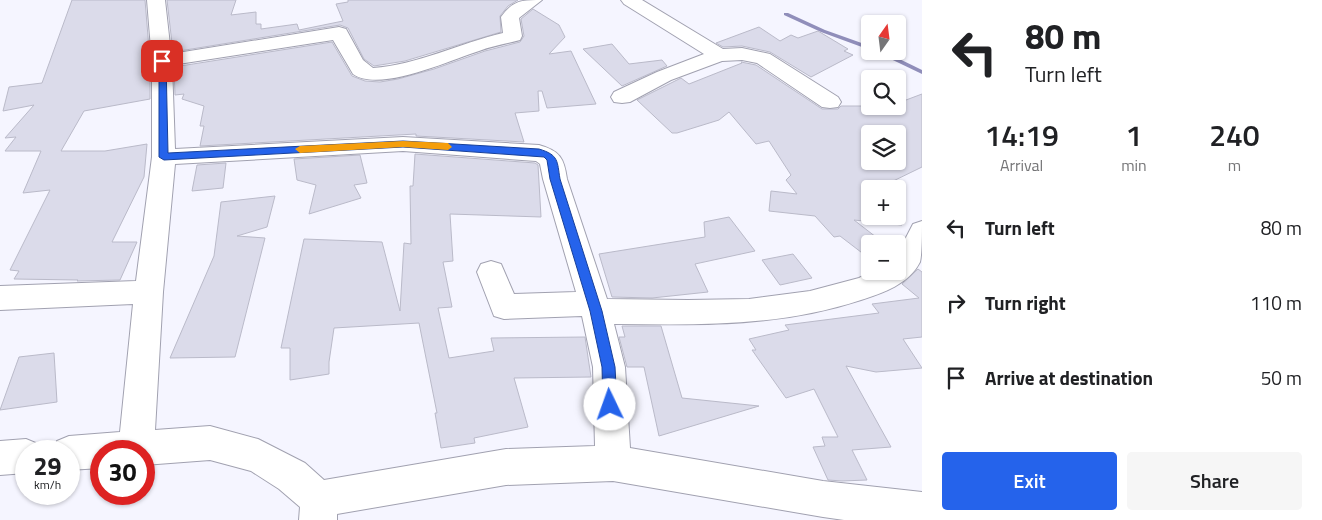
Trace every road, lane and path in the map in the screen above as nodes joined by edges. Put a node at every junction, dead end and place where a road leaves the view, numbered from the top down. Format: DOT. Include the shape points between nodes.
graph roads {
  1 [pos="156,0"];
  2 [pos="533,0"];
  3 [pos="630,0"];
  4 [pos="720,55"];
  5 [pos="162,61"];
  6 [pos="622,97"];
  7 [pos="830,102"];
  8 [pos="164,157"];
  9 [pos="922,231"];
  10 [pos="906,261"];
  11 [pos="491,272"];
  12 [pos="884,280"];
  13 [pos="149,292"];
  14 [pos="0,298"];
  15 [pos="595,307"];
  16 [pos="137,440"];
  17 [pos="155,447"];
  18 [pos="15,457"];
  19 [pos="0,458"];
  20 [pos="613,463"];
  21 [pos="319,510"];
  22 [pos="922,511"];
  1 -- 5 [label="street"];
  2 -- 5 [label="street" via="510,17 512,36 380,74 369,74 359,69 339,33"];
  3 -- 4 [label="street"];
  4 -- 6 [label="street" via="664,76"];
  4 -- 7 [label="street" via="763,58"];
  5 -- 8 [label="street"];
  8 -- 13 [label="street"];
  8 -- 15 [label="street" via="403,144 547,155 552,159 555,179"];
  9 -- 10 [label="street"];
  11 -- 15 [label="street" via="504,307"];
  12 -- 15 [label="street" via="795,307 754,312"];
  13 -- 14 [label="street"];
  13 -- 16 [label="street"];
  15 -- 20 [label="street" via="609,367"];
  17 -- 21 [label="street" via="210,443 258,456 292,476"];
  18 -- 19 [label="street"];
  20 -- 21 [label="street" via="506,467"];
  20 -- 22 [label="street" via="822,499"];
}
